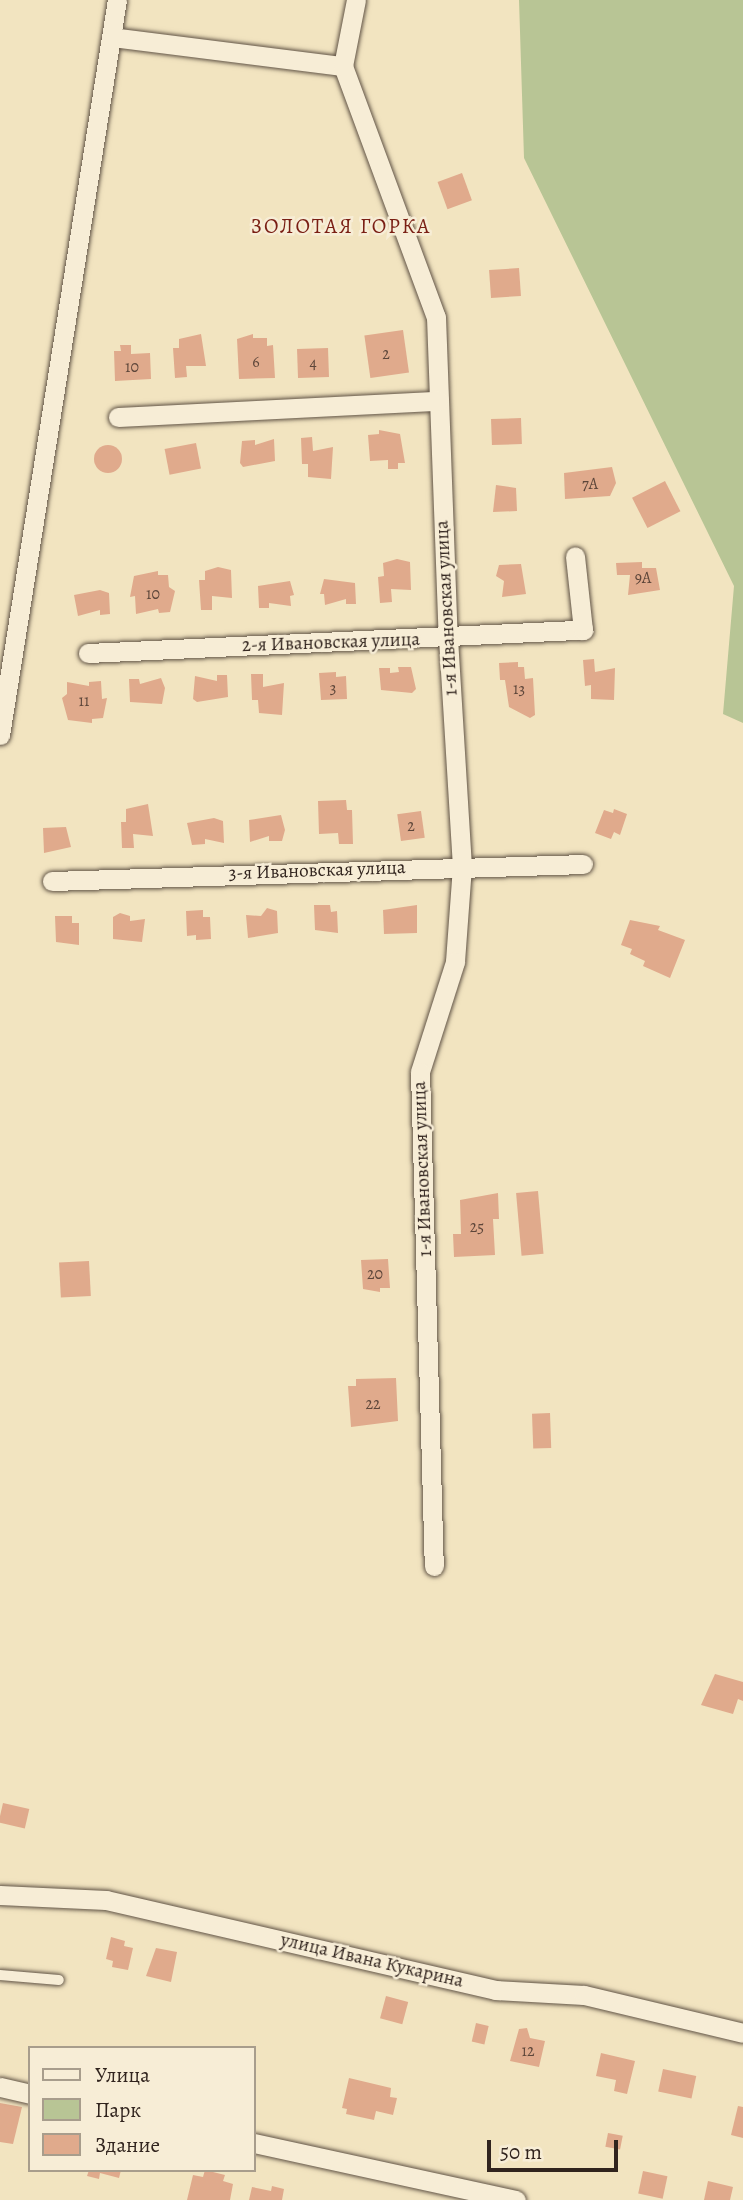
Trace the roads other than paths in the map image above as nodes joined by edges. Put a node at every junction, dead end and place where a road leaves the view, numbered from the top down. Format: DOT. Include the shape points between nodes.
graph roads {
  1 [pos="117,0"];
  2 [pos="356,0"];
  3 [pos="112,37"];
  4 [pos="343,65"];
  5 [pos="439,401"];
  6 [pos="118,417"];
  7 [pos="575,556"];
  8 [pos="448,638"];
  9 [pos="88,653"];
  10 [pos="0,735"];
  11 [pos="583,864"];
  12 [pos="461,866"];
  13 [pos="52,881"];
  14 [pos="433,1566"];
  15 [pos="0,1895"];
  16 [pos="0,1975"];
  17 [pos="59,1980"];
  18 [pos="743,2033"];
  19 [pos="0,2087"];
  20 [pos="28,2094"];
  21 [pos="256,2143"];
  22 [pos="516,2200"];
  1 -- 3 [label="street"];
  2 -- 4 [label="street"];
  3 -- 4 [label="street"];
  3 -- 10 [label="street"];
  4 -- 5 [label="street, 1-я Ивановская улица" via="436,317"];
  5 -- 6 [label="street"];
  5 -- 8 [label="street, 1-я Ивановская улица"];
  7 -- 8 [label="street, 2-я Ивановская улица" via="583,630"];
  8 -- 9 [label="street, 2-я Ивановская улица"];
  8 -- 12 [label="street, 1-я Ивановская улица"];
  11 -- 12 [label="street, 3-я Ивановская улица"];
  12 -- 13 [label="street, 3-я Ивановская улица"];
  12 -- 14 [label="street, 1-я Ивановская улица" via="455,962 420,1072"];
  15 -- 18 [label="street, улица Ивана Кукарина" via="106,1900 495,1990 584,1995"];
  16 -- 17 [label="lane"];
  19 -- 20 [label="street"];
  21 -- 22 [label="street"];
}
